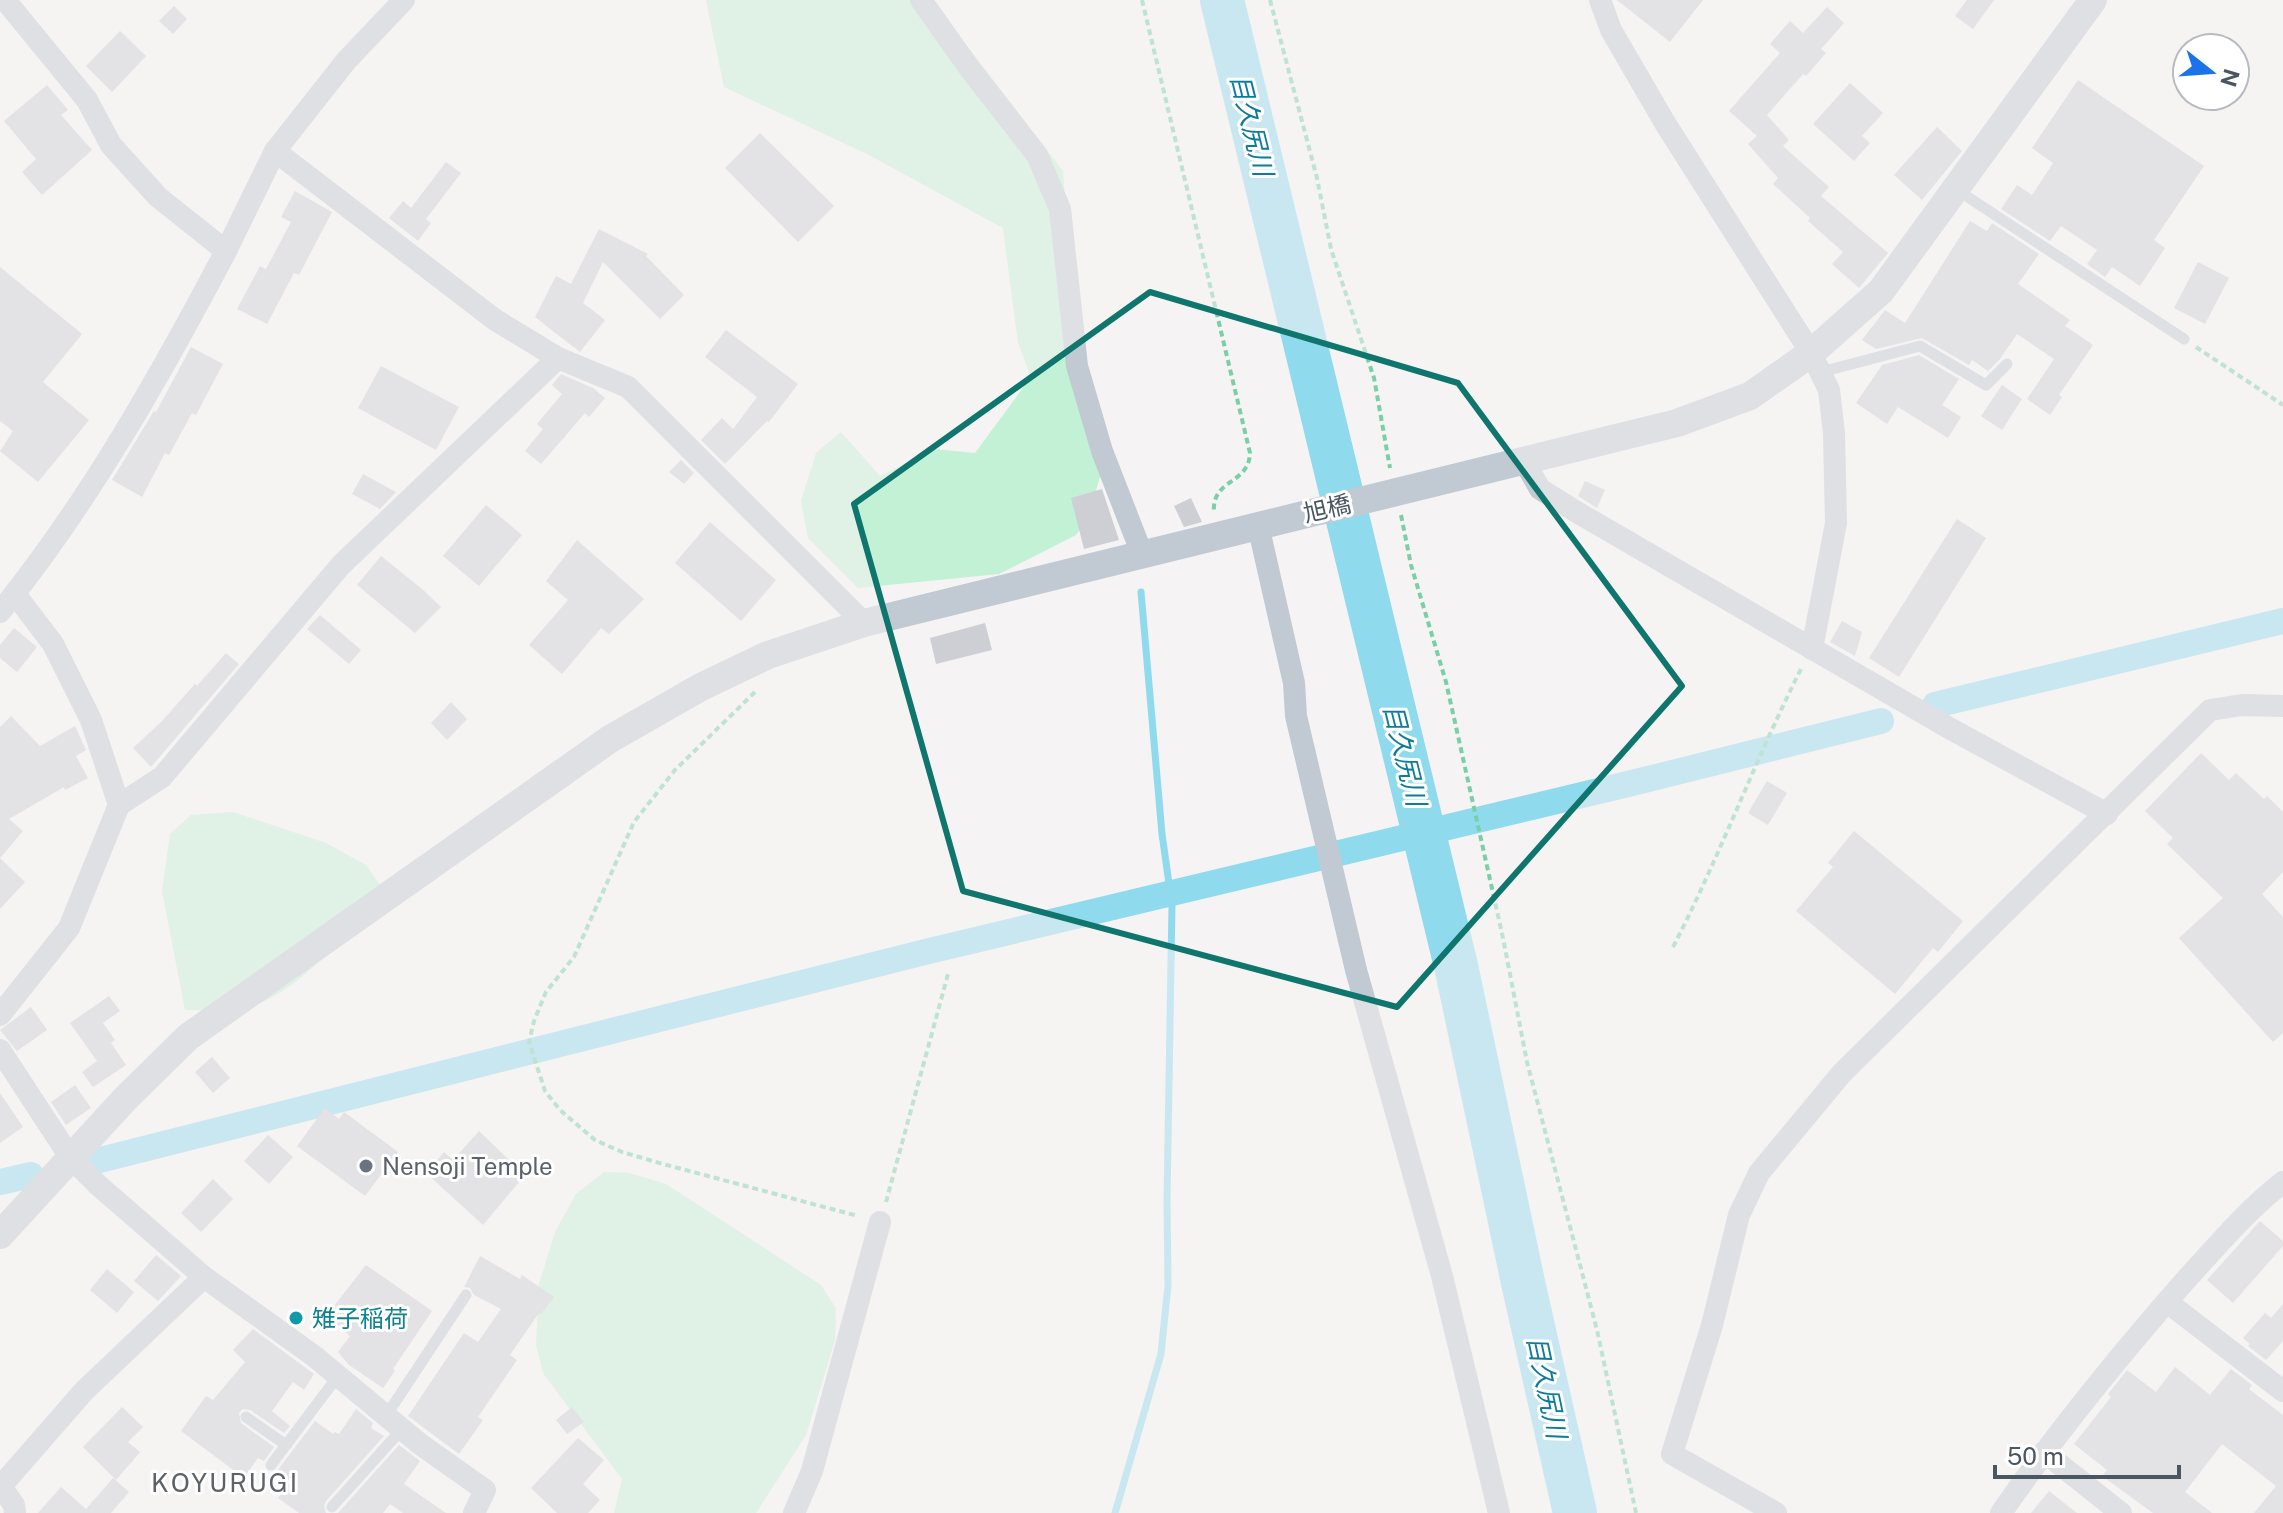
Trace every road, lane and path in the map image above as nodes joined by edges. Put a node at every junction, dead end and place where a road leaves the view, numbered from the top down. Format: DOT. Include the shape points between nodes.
graph roads {
  1 [pos="5,0"];
  2 [pos="404,0"];
  3 [pos="921,0"];
  4 [pos="1142,0"];
  5 [pos="1270,0"];
  6 [pos="1600,0"];
  7 [pos="2093,0"];
  8 [pos="275,151"];
  9 [pos="1957,190"];
  10 [pos="226,251"];
  11 [pos="2184,339"];
  12 [pos="558,358"];
  13 [pos="1816,363"];
  14 [pos="2007,364"];
  15 [pos="2283,405"];
  16 [pos="1524,461"];
  17 [pos="1392,493"];
  18 [pos="1262,524"];
  19 [pos="1220,534"];
  20 [pos="1142,554"];
  21 [pos="15,594"];
  22 [pos="0,612"];
  23 [pos="864,623"];
  24 [pos="1812,649"];
  25 [pos="762,685"];
  26 [pos="2283,706"];
  27 [pos="119,805"];
  28 [pos="2107,814"];
  29 [pos="1673,947"];
  30 [pos="948,974"];
  31 [pos="0,1015"];
  32 [pos="0,1050"];
  33 [pos="70,1157"];
  34 [pos="2278,1194"];
  35 [pos="880,1222"];
  36 [pos="0,1235"];
  37 [pos="204,1277"];
  38 [pos="466,1295"];
  39 [pos="2167,1302"];
  40 [pos="338,1376"];
  41 [pos="2283,1391"];
  42 [pos="246,1417"];
  43 [pos="394,1423"];
  44 [pos="286,1445"];
  45 [pos="2044,1452"];
  46 [pos="271,1465"];
  47 [pos="1,1485"];
  48 [pos="332,1507"];
  49 [pos="15,1513"];
  50 [pos="474,1513"];
  51 [pos="794,1513"];
  52 [pos="1499,1513"];
  53 [pos="1636,1513"];
  54 [pos="1776,1513"];
  55 [pos="2001,1513"];
  56 [pos="2121,1513"];
  1 -- 10 [label="street" via="87,100 111,145 158,197"];
  2 -- 8 [label="street" via="346,61"];
  3 -- 20 [label="street" via="1037,155 1060,209 1077,366 1102,451"];
  4 -- 19 [label="path" via="1250,453 1245,471 1215,497"];
  5 -- 17 [label="path" via="1331,249 1374,378"];
  6 -- 13 [label="street" via="1611,30 1665,123"];
  7 -- 9 [label="street, 旭橋"];
  8 -- 10 [label="street"];
  8 -- 12 [label="street" via="494,319"];
  9 -- 11 [label="lane"];
  9 -- 13 [label="street, 旭橋" via="1881,291"];
  10 -- 21 [label="street" via="171,356"];
  11 -- 15 [label="path"];
  12 -- 23 [label="street" via="628,387"];
  12 -- 27 [label="street" via="341,565 162,777"];
  13 -- 14 [label="lane" via="1920,346 1986,385"];
  13 -- 16 [label="street, 旭橋" via="1750,396 1677,423"];
  13 -- 24 [label="street" via="1829,390 1836,523"];
  16 -- 17 [label="street, 旭橋"];
  16 -- 24 [label="street" via="1540,489"];
  17 -- 18 [label="street, 旭橋"];
  17 -- 53 [label="path" via="1446,682 1527,1062 1597,1330"];
  18 -- 19 [label="street, 旭橋"];
  18 -- 52 [label="street" via="1296,716 1356,970 1442,1276"];
  19 -- 20 [label="street, 旭橋"];
  20 -- 23 [label="street, 旭橋"];
  21 -- 22 [label="street"];
  21 -- 27 [label="street" via="53,644 91,720"];
  23 -- 33 [label="street, 旭橋" via="768,655 610,739 188,1037"];
  24 -- 28 [label="street"];
  24 -- 29 [label="path"];
  25 -- 35 [label="path" via="675,770 634,822 574,957 546,992 529,1042 545,1091 595,1140 663,1164"];
  26 -- 28 [label="street" via="2210,710"];
  27 -- 31 [label="street" via="69,928"];
  28 -- 54 [label="street" via="1842,1073 1759,1173 1739,1215 1672,1454"];
  30 -- 35 [label="path"];
  32 -- 33 [label="street"];
  33 -- 36 [label="street, 旭橋"];
  33 -- 37 [label="street"];
  34 -- 39 [label="street" via="2235,1225"];
  35 -- 51 [label="street" via="812,1471"];
  37 -- 40 [label="street"];
  37 -- 47 [label="street" via="84,1391"];
  38 -- 43 [label="lane"];
  39 -- 41 [label="street"];
  39 -- 45 [label="street"];
  40 -- 43 [label="street"];
  40 -- 44 [label="lane"];
  42 -- 44 [label="lane"];
  43 -- 48 [label="lane"];
  43 -- 50 [label="street" via="485,1490"];
  44 -- 46 [label="lane"];
  45 -- 55 [label="street"];
  45 -- 56 [label="street"];
  47 -- 49 [label="street"];
}
